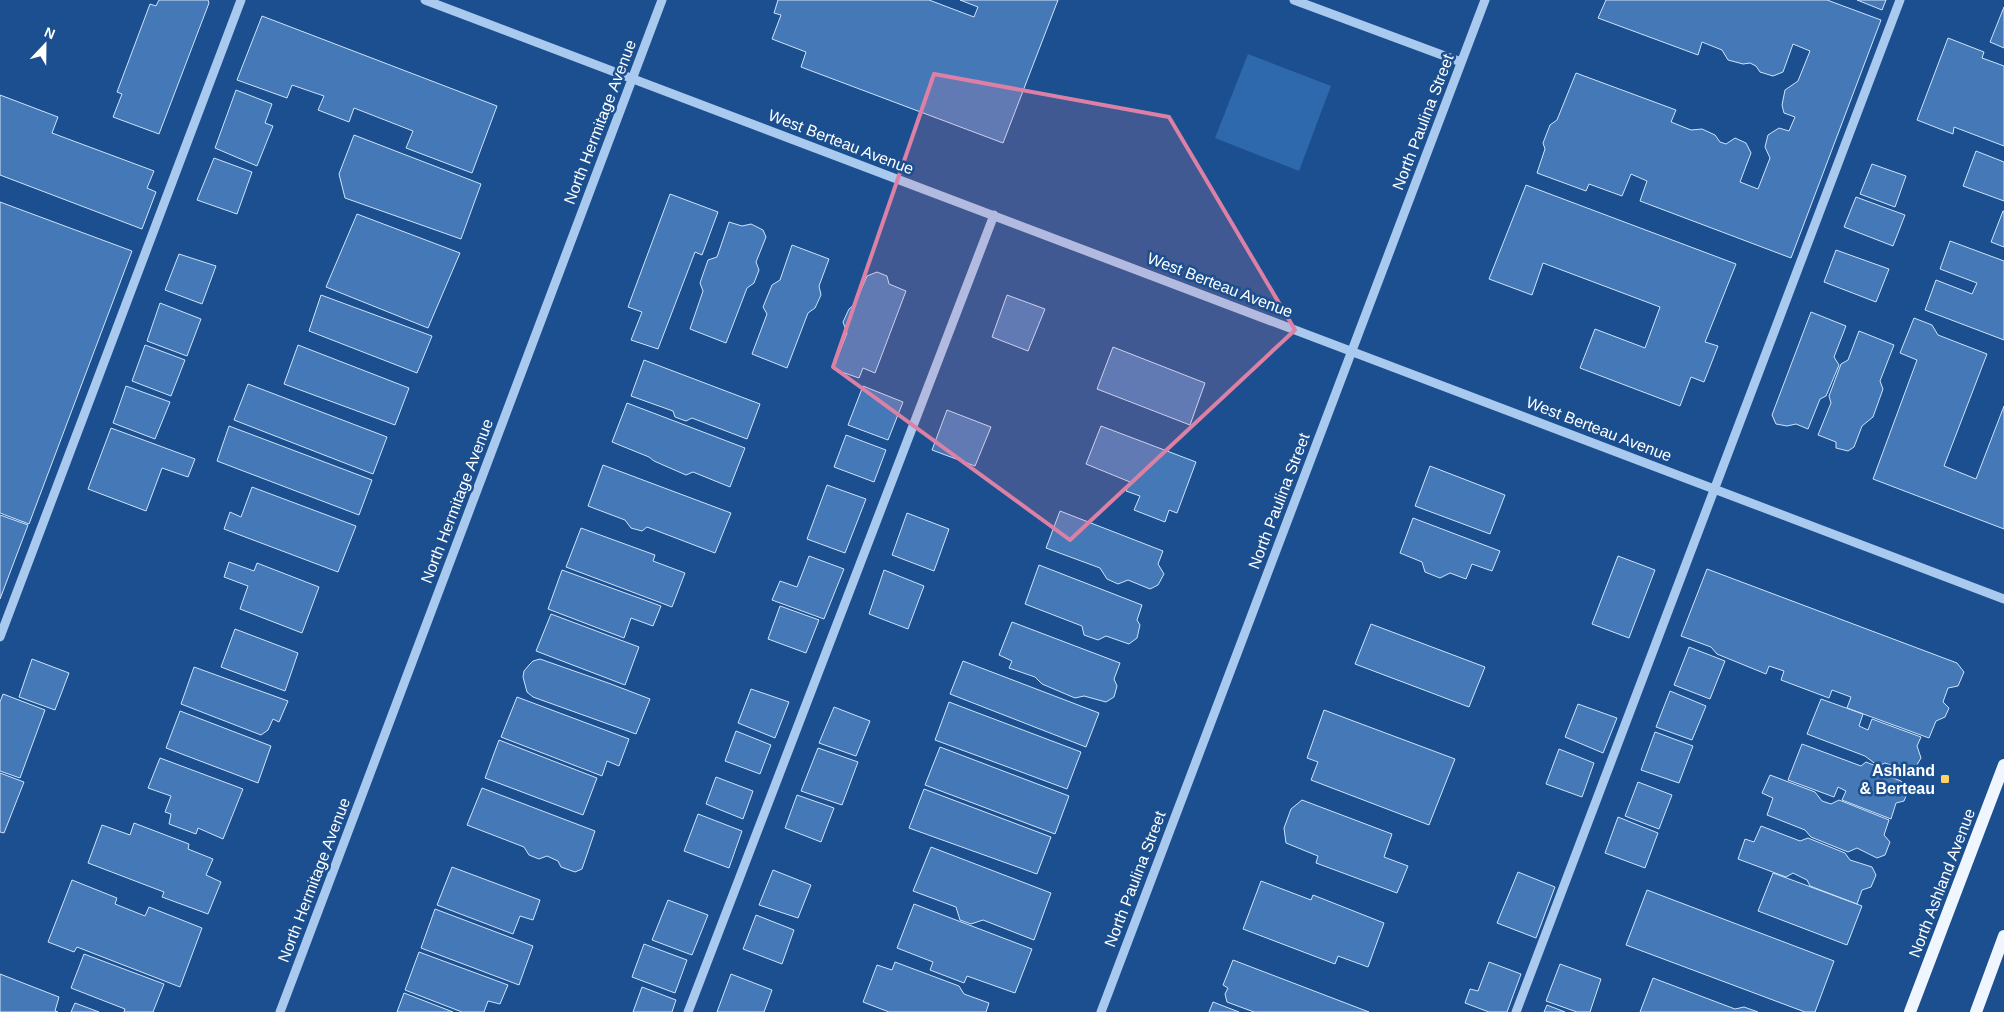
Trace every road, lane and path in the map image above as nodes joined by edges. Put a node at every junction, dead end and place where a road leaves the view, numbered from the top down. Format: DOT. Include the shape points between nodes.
graph roads {
  1 [pos="241,0"];
  2 [pos="425,0"];
  3 [pos="662,0"];
  4 [pos="1294,0"];
  5 [pos="1485,0"];
  6 [pos="1900,0"];
  7 [pos="1461,62"];
  8 [pos="632,78"];
  9 [pos="994,215"];
  10 [pos="1352,351"];
  11 [pos="1715,490"];
  12 [pos="2004,599"];
  13 [pos="0,637"];
  14 [pos="2004,765"];
  15 [pos="2004,936"];
  16 [pos="280,1012"];
  17 [pos="688,1012"];
  18 [pos="1101,1012"];
  19 [pos="1516,1012"];
  20 [pos="1910,1012"];
  21 [pos="1976,1012"];
  1 -- 13 [label="street"];
  2 -- 8 [label="street, West Berteau Avenue"];
  3 -- 8 [label="street, North Hermitage Avenue"];
  4 -- 7 [label="street"];
  5 -- 7 [label="street, North Paulina Street"];
  6 -- 11 [label="street"];
  7 -- 10 [label="street, North Paulina Street"];
  8 -- 9 [label="street, West Berteau Avenue"];
  8 -- 16 [label="street, North Hermitage Avenue"];
  9 -- 10 [label="street, West Berteau Avenue"];
  9 -- 17 [label="street"];
  10 -- 11 [label="street, West Berteau Avenue"];
  10 -- 18 [label="street, North Paulina Street"];
  11 -- 12 [label="street, West Berteau Avenue"];
  11 -- 19 [label="street"];
  14 -- 20 [label="main road, North Ashland Avenue"];
  15 -- 21 [label="main road"];
}
